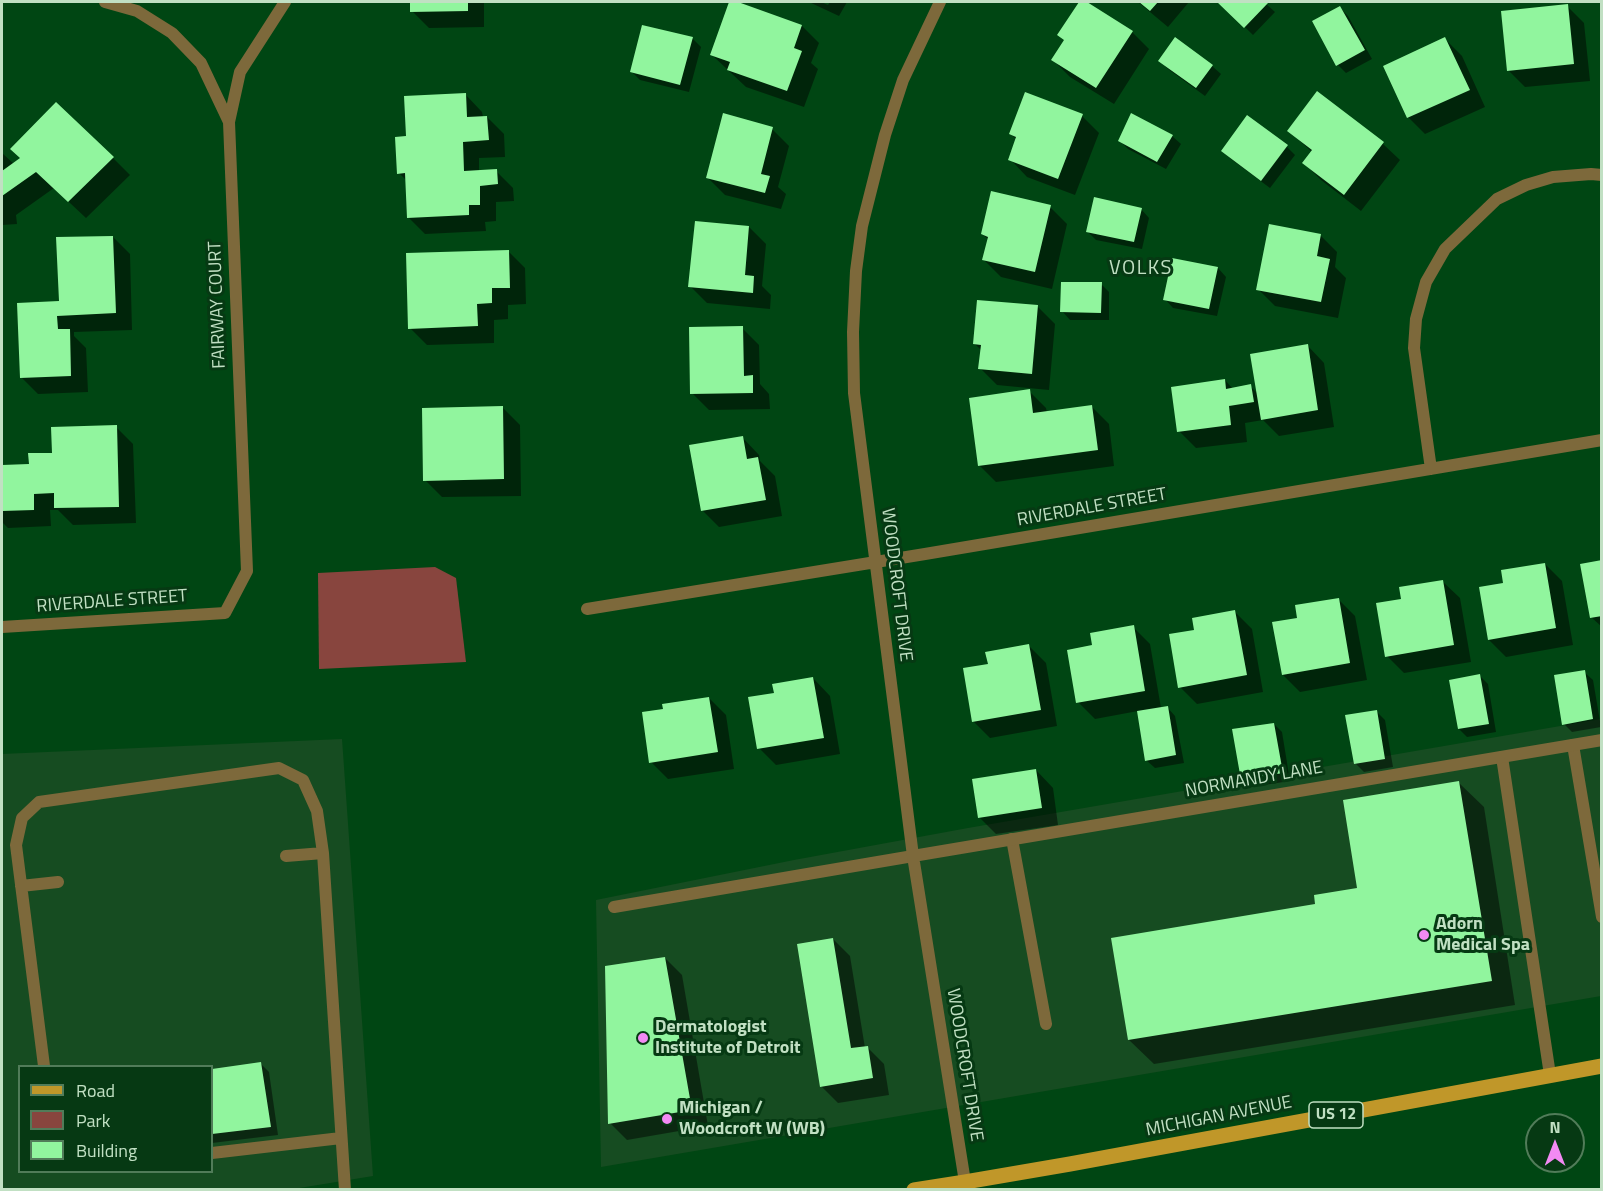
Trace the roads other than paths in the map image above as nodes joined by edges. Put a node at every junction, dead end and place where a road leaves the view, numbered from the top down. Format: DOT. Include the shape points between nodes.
graph roads {
  1 [pos="105,2"];
  2 [pos="285,2"];
  3 [pos="940,2"];
  4 [pos="229,122"];
  5 [pos="1602,176"];
  6 [pos="1602,440"];
  7 [pos="1431,469"];
  8 [pos="875,563"];
  9 [pos="587,609"];
  10 [pos="225,613"];
  11 [pos="2,627"];
  12 [pos="1602,740"];
  13 [pos="1573,745"];
  14 [pos="1502,757"];
  15 [pos="1012,839"];
  16 [pos="323,853"];
  17 [pos="286,856"];
  18 [pos="913,856"];
  19 [pos="58,882"];
  20 [pos="21,886"];
  21 [pos="614,906"];
  22 [pos="1602,917"];
  23 [pos="1046,1024"];
  24 [pos="44,1065"];
  25 [pos="1602,1066"];
  26 [pos="1550,1075"];
  27 [pos="341,1138"];
  28 [pos="213,1153"];
  29 [pos="965,1182"];
  30 [pos="345,1190"];
  31 [pos="914,1190"];
  1 -- 4 [label="street, FAIRWAY COURT" via="137,11 172,33 201,63"];
  2 -- 4 [label="street" via="240,72"];
  3 -- 8 [label="street, WOODCROFT DRIVE" via="903,80 885,135 862,226 856,271 854,393"];
  4 -- 10 [label="street, FAIRWAY COURT" via="247,571"];
  5 -- 7 [label="street" via="1553,177 1526,185 1497,199 1445,249 1426,282 1416,319 1414,348"];
  6 -- 7 [label="street, RIVERDALE STREET"];
  7 -- 8 [label="street, RIVERDALE STREET"];
  8 -- 9 [label="street, RIVERDALE STREET"];
  8 -- 18 [label="street, WOODCROFT DRIVE"];
  10 -- 11 [label="street, RIVERDALE STREET"];
  12 -- 13 [label="street, NORMANDY LANE"];
  13 -- 14 [label="street, NORMANDY LANE"];
  13 -- 22 [label="street"];
  14 -- 15 [label="street, NORMANDY LANE"];
  14 -- 26 [label="street"];
  15 -- 18 [label="street, NORMANDY LANE"];
  15 -- 23 [label="street"];
  16 -- 17 [label="street"];
  16 -- 20 [label="street" via="317,812 303,780 279,768 39,802 22,818 16,845"];
  16 -- 27 [label="street"];
  18 -- 21 [label="street, NORMANDY LANE"];
  18 -- 29 [label="street, WOODCROFT DRIVE"];
  19 -- 20 [label="street"];
  20 -- 24 [label="street"];
  25 -- 26 [label="main road, MICHIGAN AVENUE / US 12"];
  26 -- 29 [label="main road, MICHIGAN AVENUE / US 12"];
  27 -- 28 [label="street"];
  27 -- 30 [label="street"];
  29 -- 31 [label="main road, MICHIGAN AVENUE / US 12"];
}
